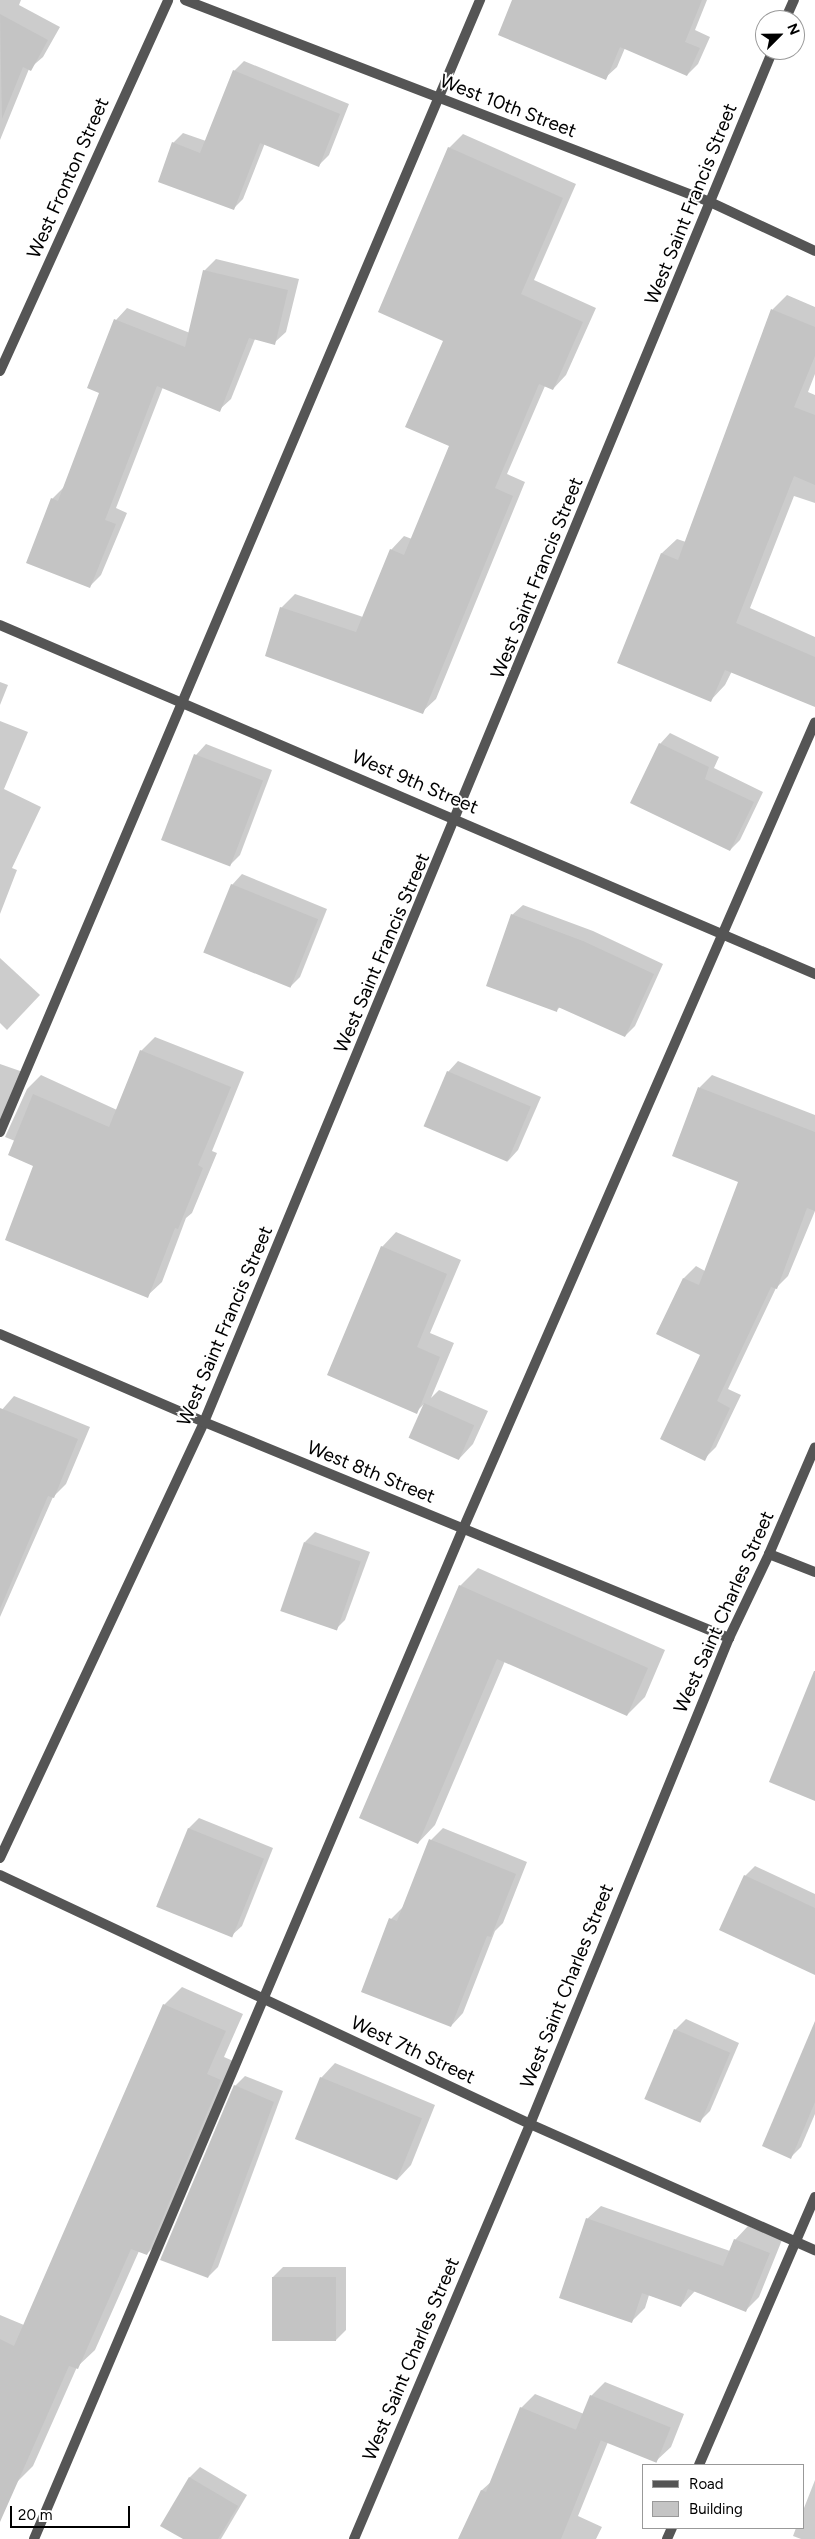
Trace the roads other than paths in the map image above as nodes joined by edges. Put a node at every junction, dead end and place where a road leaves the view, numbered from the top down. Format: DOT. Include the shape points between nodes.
graph roads {
  1 [pos="168,0"];
  2 [pos="185,0"];
  3 [pos="480,0"];
  4 [pos="769,60"];
  5 [pos="439,98"];
  6 [pos="710,202"];
  7 [pos="815,251"];
  8 [pos="0,370"];
  9 [pos="0,625"];
  10 [pos="182,702"];
  11 [pos="815,722"];
  12 [pos="457,819"];
  13 [pos="724,935"];
  14 [pos="815,974"];
  15 [pos="0,1132"];
  16 [pos="0,1334"];
  17 [pos="204,1422"];
  18 [pos="815,1447"];
  19 [pos="463,1529"];
  20 [pos="769,1554"];
  21 [pos="815,1572"];
  22 [pos="729,1638"];
  23 [pos="0,1858"];
  24 [pos="0,1875"];
  25 [pos="263,1999"];
  26 [pos="530,2124"];
  27 [pos="815,2197"];
  28 [pos="796,2241"];
  29 [pos="815,2250"];
  30 [pos="699,2464"];
  31 [pos="34,2539"];
  32 [pos="354,2539"];
  1 -- 8 [label="street, West Fronton Street"];
  2 -- 5 [label="street, West 10th Street"];
  3 -- 5 [label="street"];
  4 -- 6 [label="street, West Saint Francis Street"];
  5 -- 6 [label="street, West 10th Street"];
  5 -- 10 [label="street"];
  6 -- 7 [label="street, West 10th Street"];
  6 -- 12 [label="street, West Saint Francis Street"];
  9 -- 10 [label="street, West 9th Street"];
  10 -- 12 [label="street, West 9th Street"];
  10 -- 15 [label="street"];
  11 -- 13 [label="street"];
  12 -- 13 [label="street, West 9th Street"];
  12 -- 17 [label="street, West Saint Francis Street"];
  13 -- 14 [label="street, West 9th Street"];
  13 -- 19 [label="street"];
  16 -- 17 [label="street, West 8th Street"];
  17 -- 19 [label="street, West 8th Street"];
  17 -- 23 [label="street, West Saint Francis Street"];
  18 -- 20 [label="street, West Saint Charles Street"];
  19 -- 22 [label="street, West 8th Street"];
  19 -- 25 [label="street"];
  20 -- 21 [label="street"];
  20 -- 22 [label="street, West Saint Charles Street"];
  22 -- 26 [label="street, West Saint Charles Street"];
  24 -- 25 [label="street, West 7th Street"];
  25 -- 26 [label="street, West 7th Street"];
  25 -- 31 [label="street"];
  26 -- 28 [label="street, West 7th Street"];
  26 -- 32 [label="street, West Saint Charles Street"];
  27 -- 28 [label="street"];
  28 -- 29 [label="street, West 7th Street"];
  28 -- 30 [label="street"];
}
